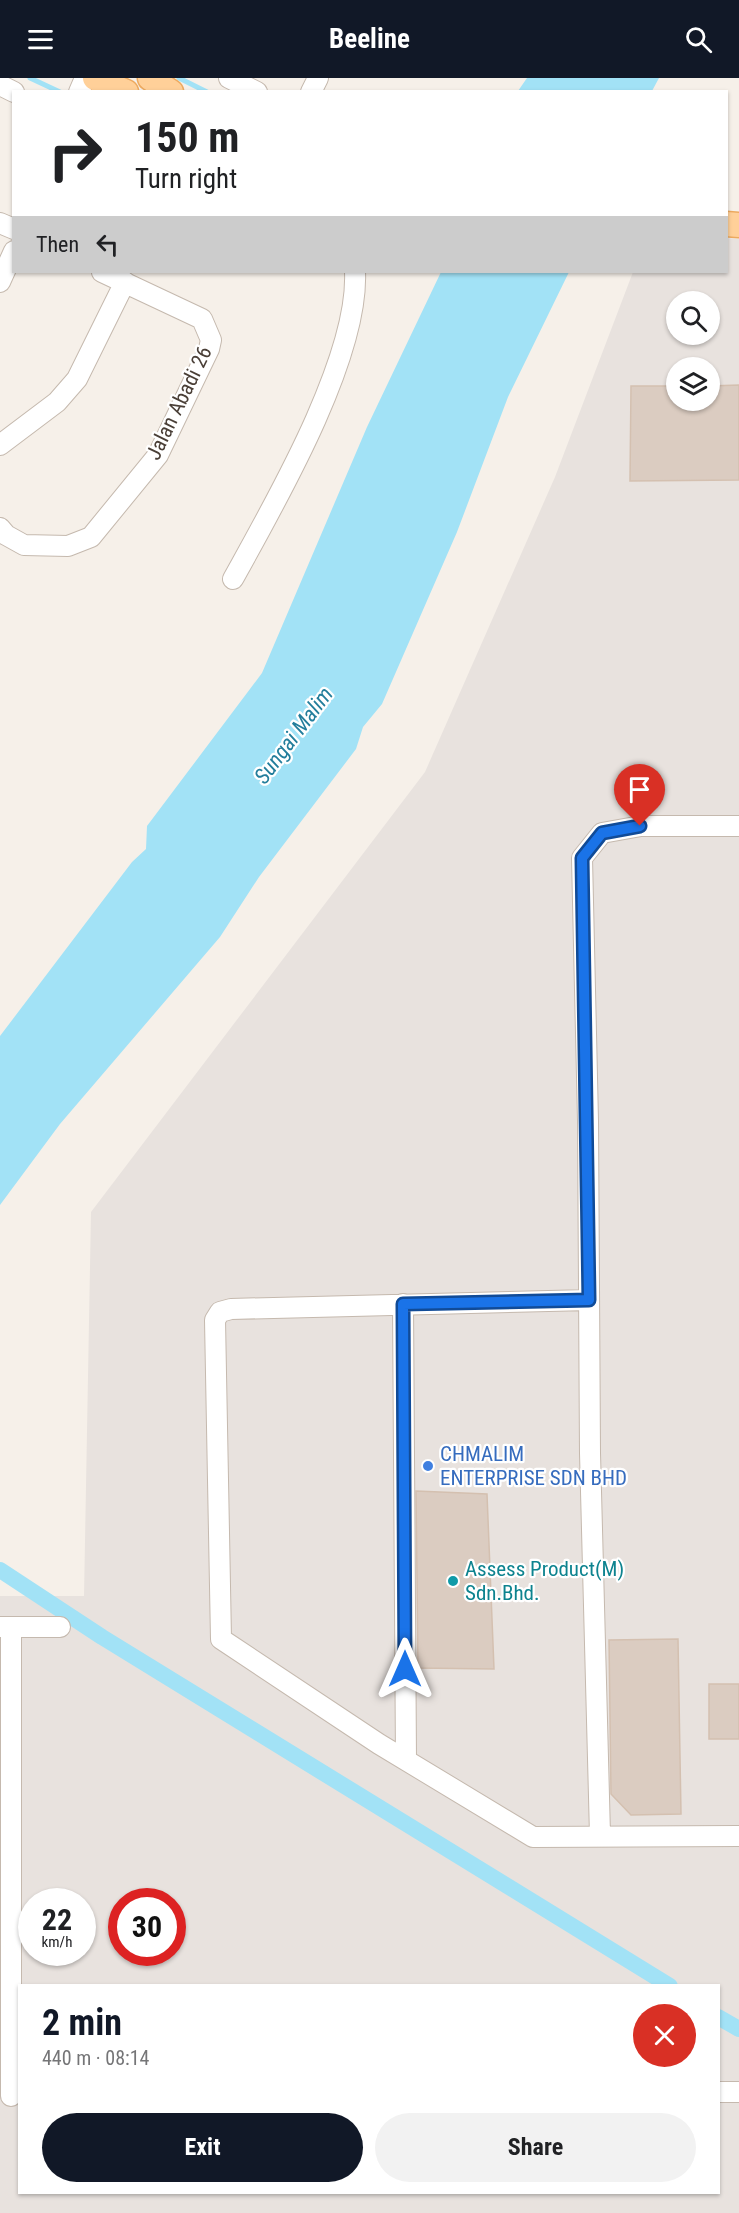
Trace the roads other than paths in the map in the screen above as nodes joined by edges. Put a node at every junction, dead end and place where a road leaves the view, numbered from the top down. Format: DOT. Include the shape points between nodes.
graph roads {
  1 [pos="95,78"];
  2 [pos="150,78"];
  3 [pos="229,78"];
  4 [pos="122,90"];
  5 [pos="168,90"];
  6 [pos="253,90"];
  7 [pos="12,255"];
  8 [pos="104,273"];
  9 [pos="355,273"];
  10 [pos="0,282"];
  11 [pos="125,282"];
  12 [pos="0,445"];
  13 [pos="0,528"];
  14 [pos="233,579"];
  15 [pos="739,826"];
  16 [pos="589,1300"];
  17 [pos="403,1304"];
  18 [pos="5,1627"];
  19 [pos="60,1627"];
  20 [pos="406,1760"];
  21 [pos="600,1835"];
  22 [pos="739,1836"];
  23 [pos="720,2092"];
  24 [pos="739,2092"];
  25 [pos="10,2096"];
  1 -- 4 [label="main road"];
  2 -- 5 [label="main road"];
  3 -- 6 [label="street"];
  7 -- 10 [label="street"];
  8 -- 11 [label="street"];
  9 -- 14 [label="street" via="356,292 336,368 282,491"];
  11 -- 12 [label="street" via="76,379 57,402"];
  11 -- 13 [label="street, Jalan Abadi 26" via="202,319 211,340 158,455 91,537 68,546 24,545"];
  15 -- 16 [label="street" via="640,826 602,833 582,858"];
  16 -- 17 [label="street"];
  16 -- 21 [label="street"];
  17 -- 20 [label="street"];
  17 -- 20 [label="street" via="231,1309 220,1312 215,1320 221,1639"];
  18 -- 19 [label="street"];
  18 -- 25 [label="street"];
  20 -- 21 [label="street" via="533,1837"];
  21 -- 22 [label="street"];
  23 -- 24 [label="street"];
}
